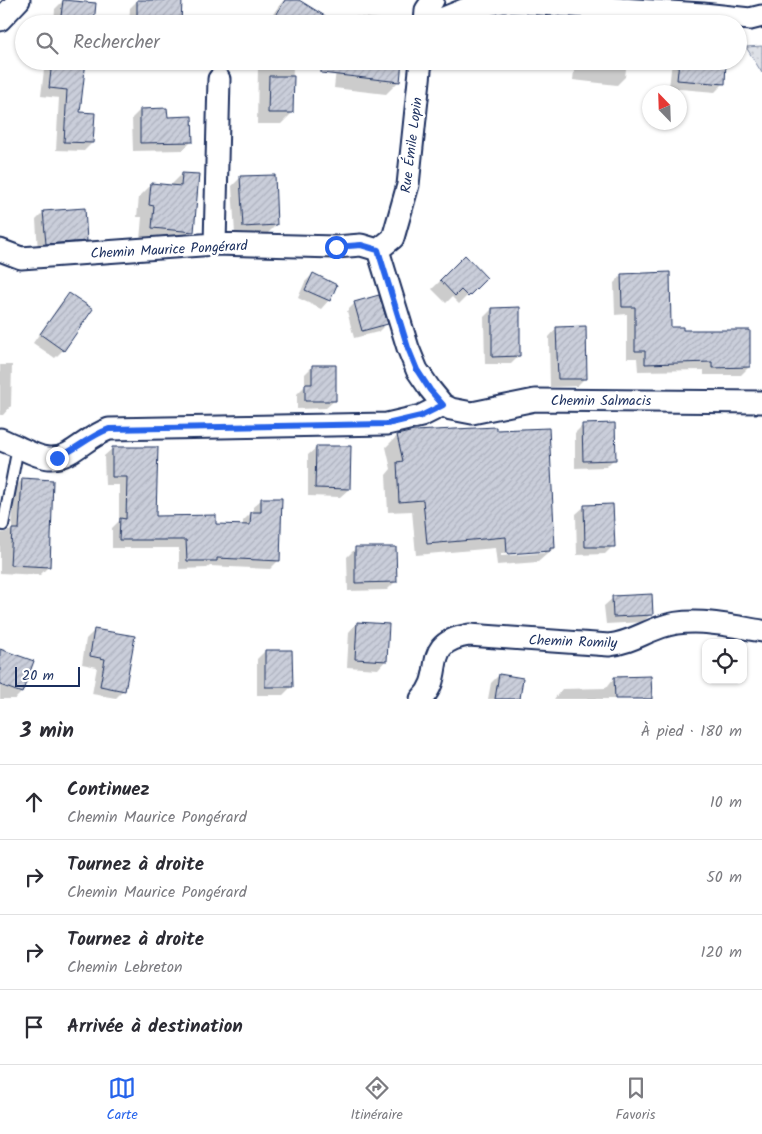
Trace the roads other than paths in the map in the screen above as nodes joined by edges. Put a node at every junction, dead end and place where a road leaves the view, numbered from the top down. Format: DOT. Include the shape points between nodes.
graph roads {
  1 [pos="20,0"];
  2 [pos="433,0"];
  3 [pos="426,15"];
  4 [pos="450,15"];
  5 [pos="712,15"];
  6 [pos="762,16"];
  7 [pos="747,19"];
  8 [pos="0,20"];
  9 [pos="420,70"];
  10 [pos="220,79"];
  11 [pos="215,244"];
  12 [pos="0,250"];
  13 [pos="378,250"];
  14 [pos="762,402"];
  15 [pos="443,405"];
  16 [pos="9,443"];
  17 [pos="3,525"];
  18 [pos="762,630"];
  19 [pos="421,699"];
  1 -- 8 [label="street"];
  2 -- 3 [label="street"];
  4 -- 5 [label="street" via="504,2"];
  6 -- 7 [label="street"];
  9 -- 13 [label="street, Rue Émile Lopin" via="408,185 393,238"];
  10 -- 11 [label="street"];
  11 -- 12 [label="street, Chemin Maurice Pongérard" via="21,258"];
  11 -- 13 [label="street, Chemin Maurice Pongérard" via="361,245"];
  13 -- 15 [label="street" via="417,370"];
  14 -- 15 [label="street, Chemin Salmacis" via="535,400 472,412"];
  15 -- 16 [label="street" via="421,416 387,424 109,429 57,458 44,458"];
  16 -- 17 [label="lane"];
  18 -- 19 [label="street, Chemin Romily" via="686,622 662,626 622,643 609,645 470,635 455,637 438,652 430,687"];
}
